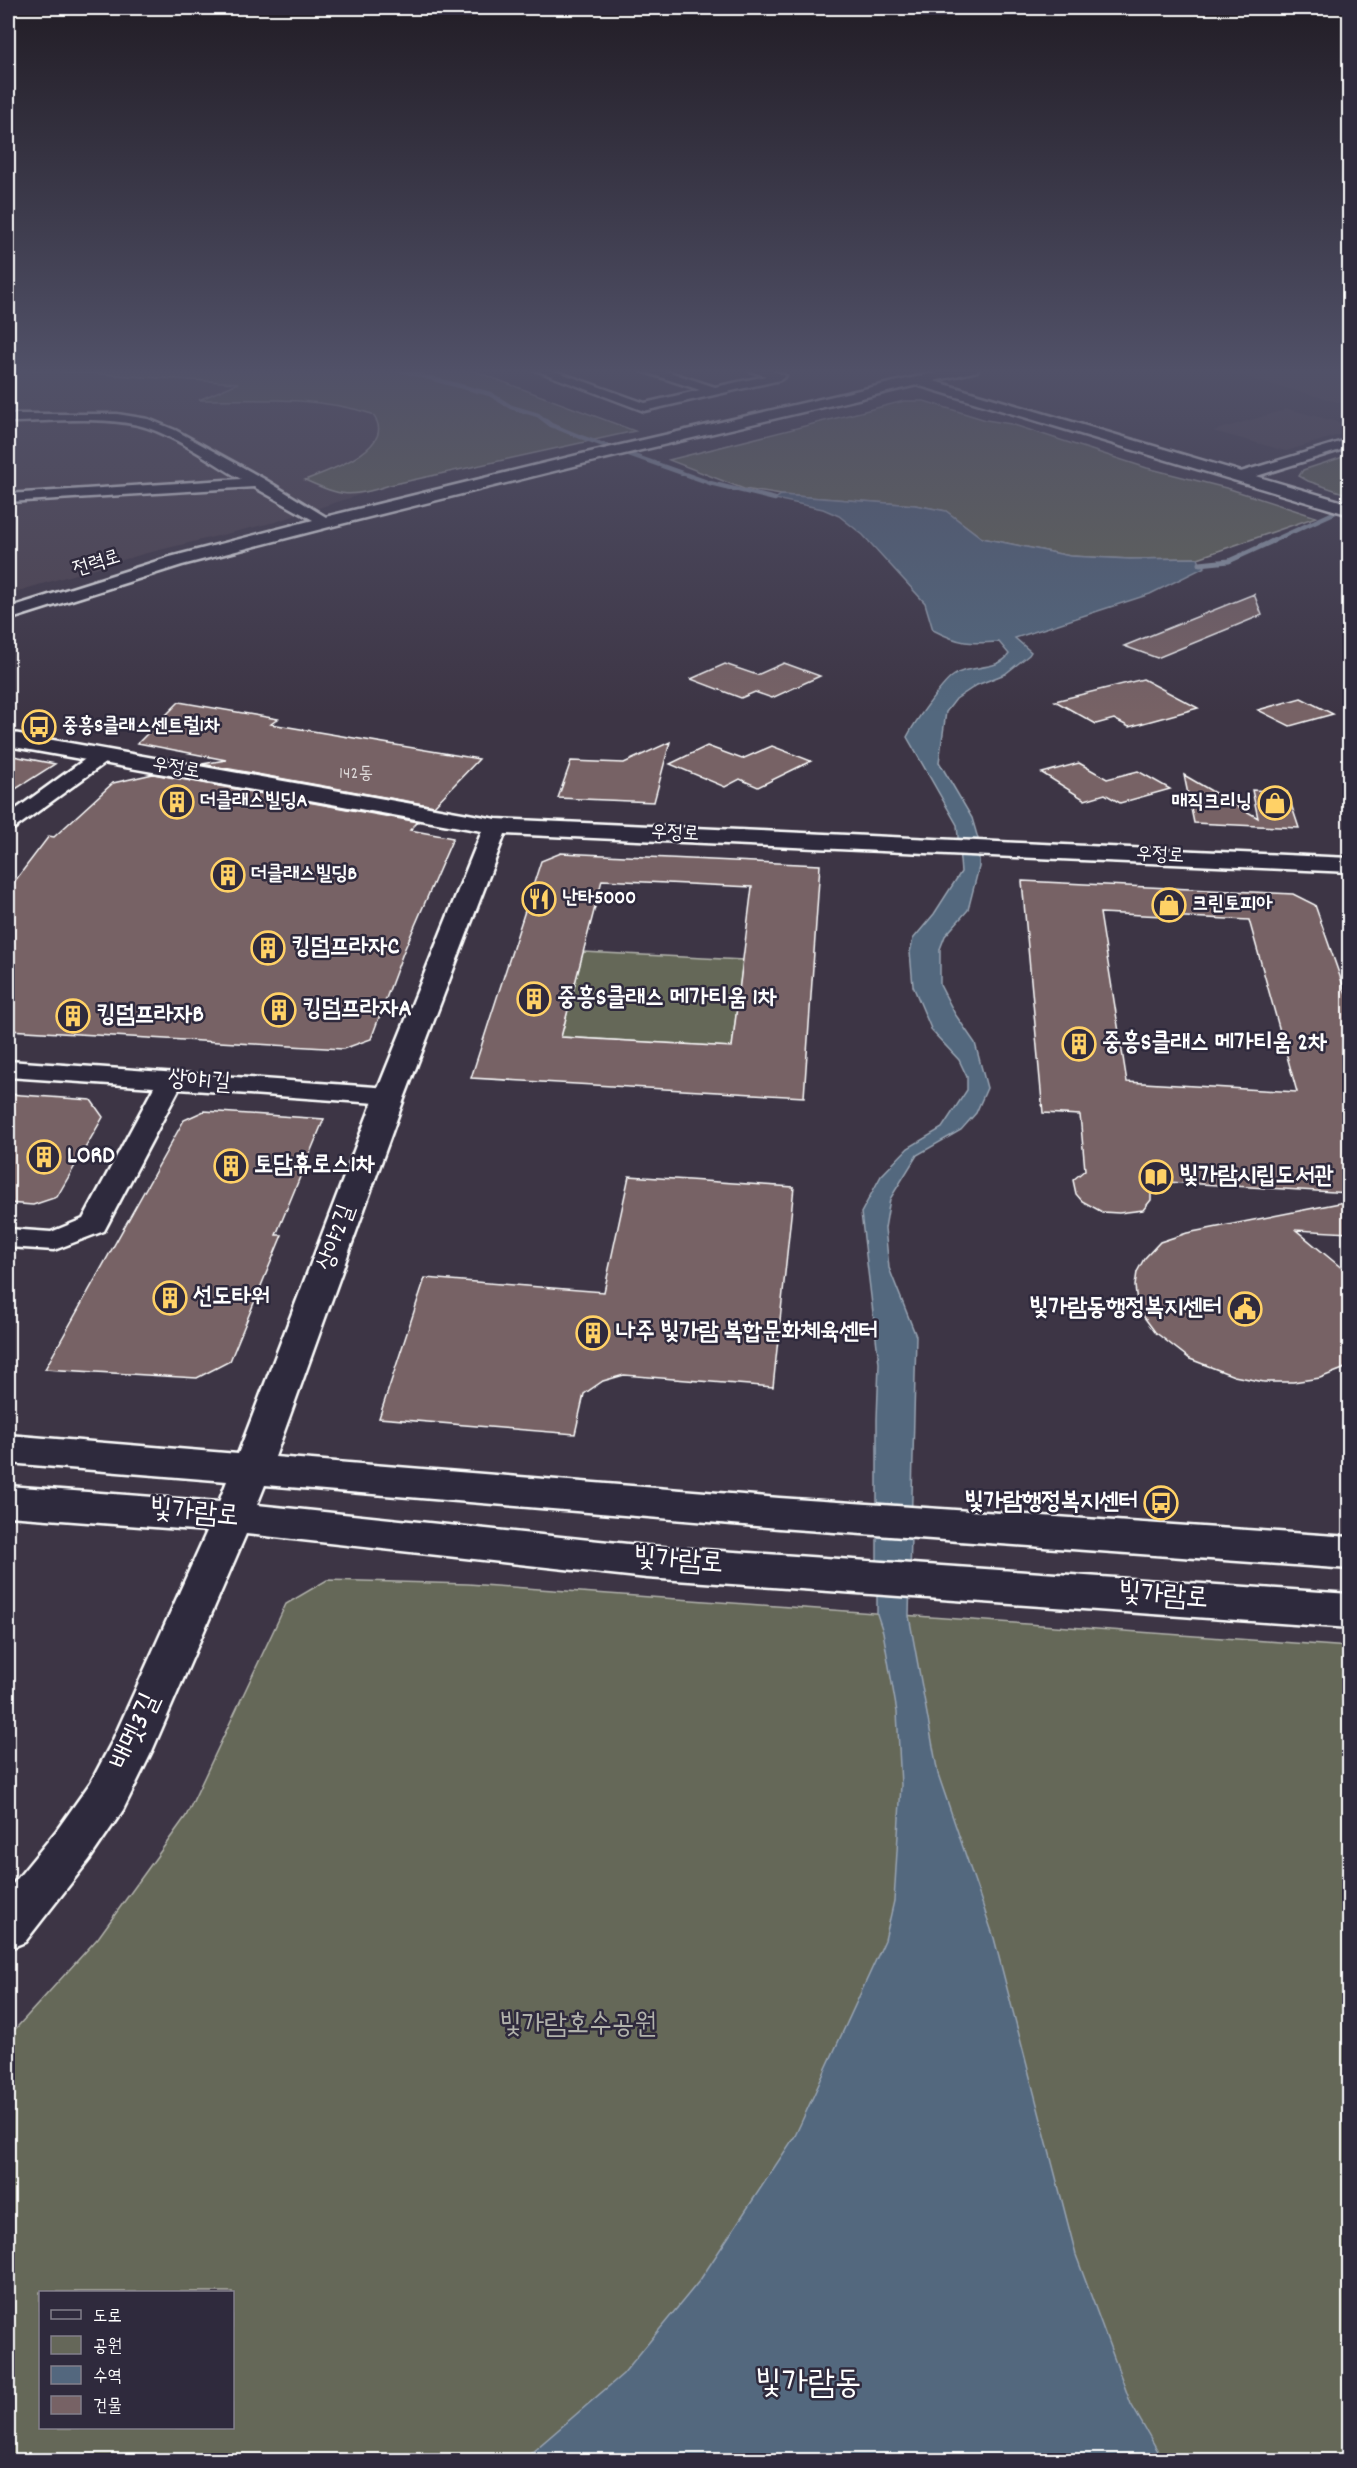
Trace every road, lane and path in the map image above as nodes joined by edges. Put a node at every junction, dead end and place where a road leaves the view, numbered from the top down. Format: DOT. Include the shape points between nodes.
graph roads {
  1 [pos="241,483"];
  2 [pos="261,483"];
  3 [pos="484,483"];
  4 [pos="1259,483"];
  5 [pos="8,498"];
  6 [pos="1350,510"];
  7 [pos="327,522"];
  8 [pos="8,614"];
  9 [pos="8,739"];
  10 [pos="102,756"];
  11 [pos="8,824"];
  12 [pos="496,826"];
  13 [pos="1350,865"];
  14 [pos="8,1069"];
  15 [pos="171,1079"];
  16 [pos="390,1096"];
  17 [pos="8,1238"];
  18 [pos="8,1449"];
  19 [pos="252,1468"];
  20 [pos="8,1501"];
  21 [pos="234,1518"];
  22 [pos="1350,1553"];
  23 [pos="1350,1611"];
  24 [pos="8,1926"];
  1 -- 5 [label="street"];
  2 -- 7 [label="street"];
  3 -- 7 [label="street, 전력로"];
  4 -- 6 [label="street"];
  7 -- 8 [label="street, 전력로" via="176,561"];
  9 -- 10 [label="street, 우정로"];
  10 -- 11 [label="street"];
  10 -- 12 [label="street, 우정로"];
  12 -- 13 [label="street, 우정로"];
  12 -- 16 [label="street, 상야2길"];
  14 -- 15 [label="street, 상야1길"];
  15 -- 16 [label="street, 상야1길"];
  15 -- 17 [label="street" via="94,1225 54,1241"];
  16 -- 19 [label="street, 상야2길"];
  18 -- 19 [label="street, 빛가람로"];
  19 -- 21 [label="street, 상야2길"];
  19 -- 22 [label="street, 빛가람로" via="779,1513"];
  20 -- 21 [label="street, 빛가람로"];
  21 -- 23 [label="street, 빛가람로" via="647,1562"];
  21 -- 24 [label="street, 배멧3길" via="107,1796"];
}
